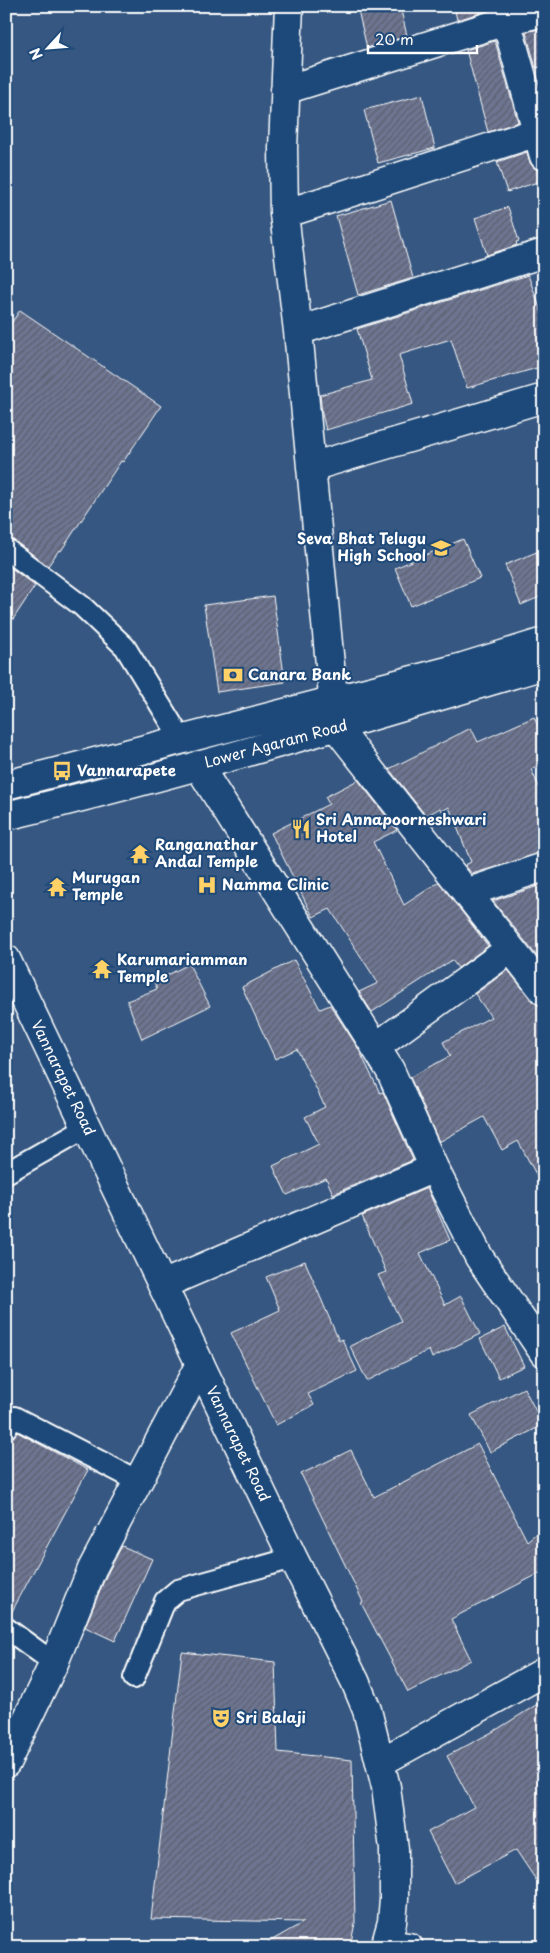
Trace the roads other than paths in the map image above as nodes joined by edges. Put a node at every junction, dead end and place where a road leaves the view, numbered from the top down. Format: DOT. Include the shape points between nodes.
graph roads {
  1 [pos="289,6"];
  2 [pos="544,12"];
  3 [pos="504,14"];
  4 [pos="285,90"];
  5 [pos="541,139"];
  6 [pos="284,214"];
  7 [pos="544,253"];
  8 [pos="298,331"];
  9 [pos="544,398"];
  10 [pos="311,467"];
  11 [pos="6,549"];
  12 [pos="544,642"];
  13 [pos="544,665"];
  14 [pos="333,700"];
  15 [pos="336,727"];
  16 [pos="181,739"];
  17 [pos="198,765"];
  18 [pos="6,785"];
  19 [pos="6,816"];
  20 [pos="544,867"];
  21 [pos="466,893"];
  22 [pos="510,949"];
  23 [pos="6,959"];
  24 [pos="544,992"];
  25 [pos="376,1047"];
  26 [pos="86,1127"];
  27 [pos="434,1168"];
  28 [pos="6,1173"];
  29 [pos="162,1285"];
  30 [pos="544,1353"];
  31 [pos="200,1364"];
  32 [pos="6,1428"];
  33 [pos="138,1481"];
  34 [pos="293,1558"];
  35 [pos="6,1628"];
  36 [pos="54,1663"];
  37 [pos="544,1672"];
  38 [pos="134,1678"];
  39 [pos="381,1762"];
  40 [pos="6,1763"];
  41 [pos="394,1946"];
  1 -- 4 [label="street"];
  2 -- 3 [label="street"];
  3 -- 4 [label="street"];
  3 -- 5 [label="street"];
  4 -- 6 [label="street"];
  5 -- 6 [label="street"];
  6 -- 8 [label="street"];
  7 -- 8 [label="street"];
  8 -- 10 [label="street"];
  9 -- 10 [label="street"];
  10 -- 14 [label="street"];
  11 -- 16 [label="lane" via="82,606 125,647"];
  12 -- 14 [label="street" via="464,667"];
  13 -- 15 [label="street, Lower Agaram Road"];
  14 -- 15 [label="street"];
  14 -- 16 [label="street"];
  15 -- 17 [label="street, Lower Agaram Road"];
  15 -- 21 [label="street"];
  16 -- 18 [label="street"];
  17 -- 19 [label="street, Lower Agaram Road"];
  17 -- 25 [label="street"];
  20 -- 21 [label="street"];
  21 -- 22 [label="street"];
  22 -- 24 [label="street"];
  22 -- 25 [label="street"];
  23 -- 26 [label="street, Vannarapet Road"];
  25 -- 27 [label="street" via="390,1070"];
  26 -- 28 [label="lane"];
  26 -- 29 [label="street, Vannarapet Road"];
  27 -- 29 [label="street"];
  27 -- 30 [label="street" via="479,1257"];
  29 -- 31 [label="street, Vannarapet Road"];
  31 -- 33 [label="street"];
  31 -- 34 [label="street, Vannarapet Road"];
  32 -- 33 [label="lane" via="14,1417"];
  33 -- 36 [label="street" via="92,1569"];
  34 -- 38 [label="lane" via="178,1590 165,1601"];
  34 -- 39 [label="street, Vannarapet Road" via="355,1681 367,1710"];
  35 -- 36 [label="lane"];
  36 -- 40 [label="street"];
  37 -- 39 [label="street"];
  39 -- 41 [label="street, Vannarapet Road" via="394,1849"];
}
